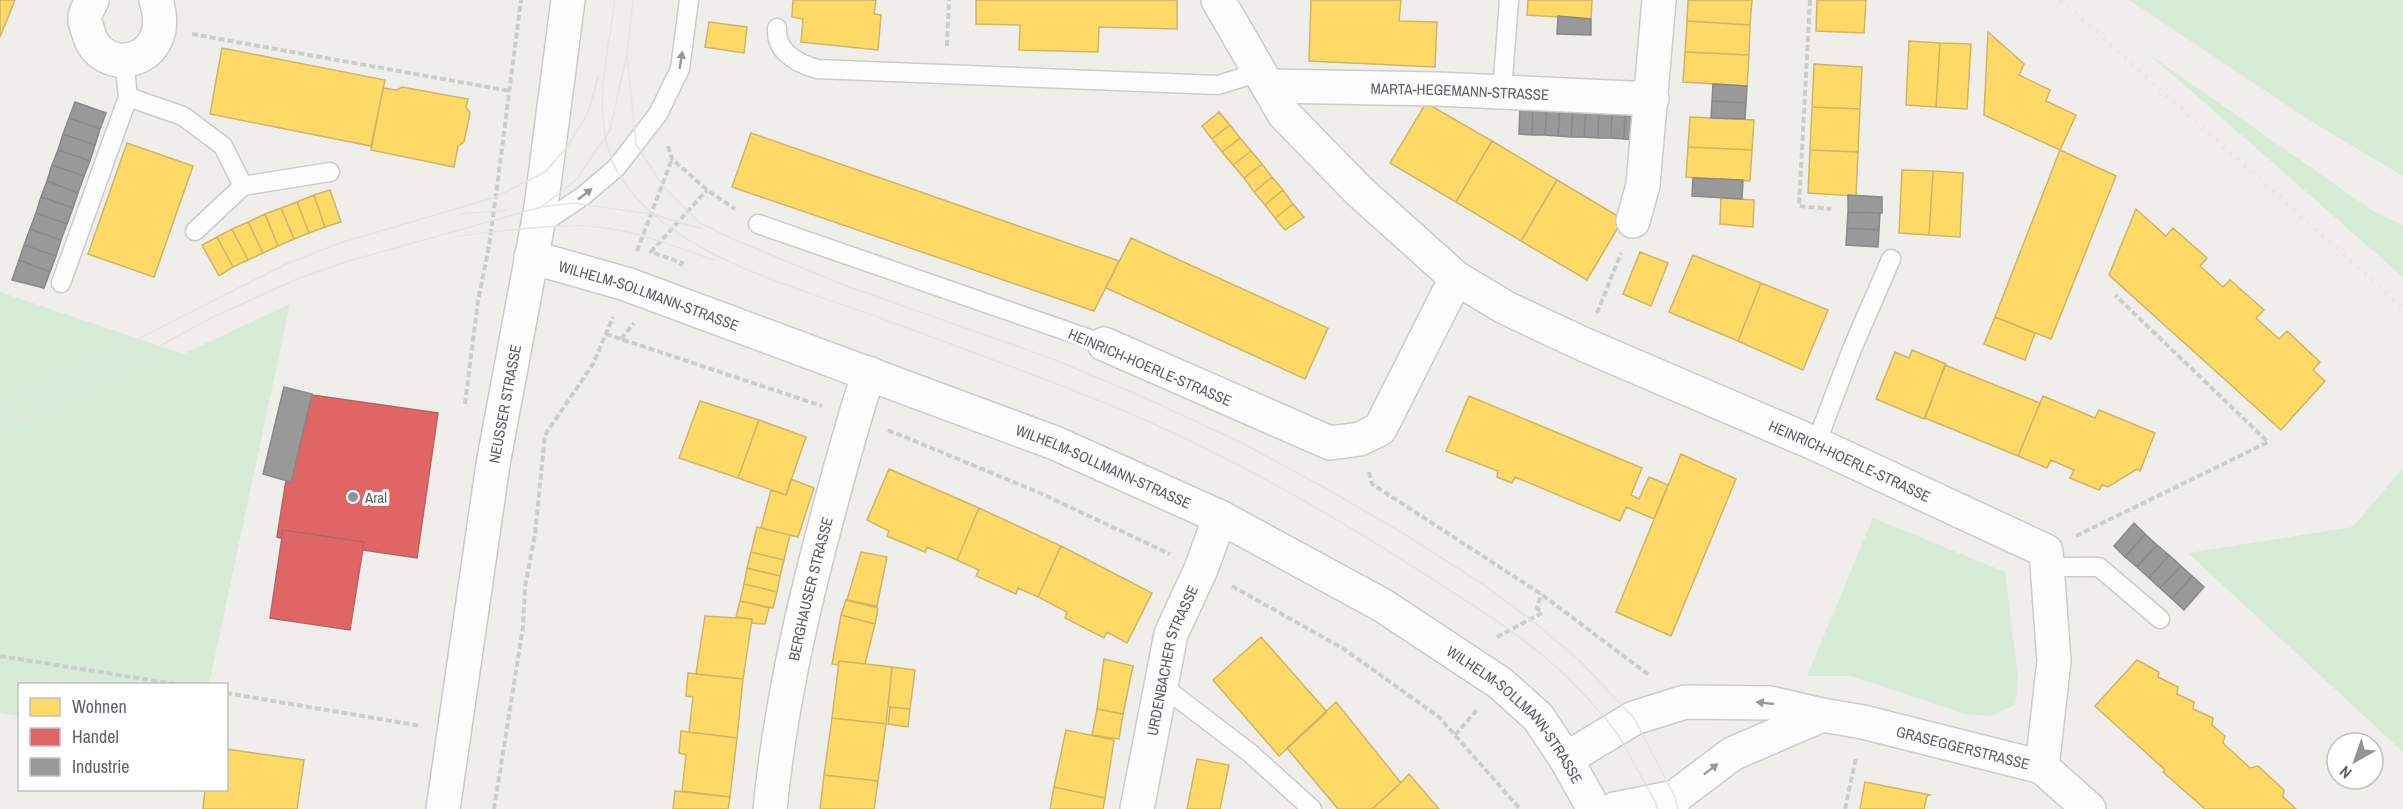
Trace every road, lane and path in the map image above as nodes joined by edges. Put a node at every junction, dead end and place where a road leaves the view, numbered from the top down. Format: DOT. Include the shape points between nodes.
graph roads {
  1 [pos="92,0"];
  2 [pos="521,0"];
  3 [pos="568,0"];
  4 [pos="689,0"];
  5 [pos="950,0"];
  6 [pos="1218,0"];
  7 [pos="1509,0"];
  8 [pos="1659,0"];
  9 [pos="1810,0"];
  10 [pos="158,14"];
  11 [pos="777,28"];
  12 [pos="124,60"];
  13 [pos="946,74"];
  14 [pos="1264,79"];
  15 [pos="510,91"];
  16 [pos="1502,92"];
  17 [pos="128,97"];
  18 [pos="1652,99"];
  19 [pos="330,172"];
  20 [pos="243,186"];
  21 [pos="1831,209"];
  22 [pos="1633,220"];
  23 [pos="758,224"];
  24 [pos="195,231"];
  25 [pos="534,242"];
  26 [pos="1891,259"];
  27 [pos="1456,278"];
  28 [pos="61,283"];
  29 [pos="626,284"];
  30 [pos="2115,295"];
  31 [pos="606,334"];
  32 [pos="1104,344"];
  33 [pos="1583,344"];
  34 [pos="868,373"];
  35 [pos="464,407"];
  36 [pos="854,416"];
  37 [pos="1360,439"];
  38 [pos="1816,444"];
  39 [pos="1220,517"];
  40 [pos="2047,559"];
  41 [pos="1201,568"];
  42 [pos="1541,594"];
  43 [pos="2160,619"];
  44 [pos="1501,634"];
  45 [pos="0,656"];
  46 [pos="169,683"];
  47 [pos="1161,686"];
  48 [pos="228,693"];
  49 [pos="1686,702"];
  50 [pos="1480,706"];
  51 [pos="1822,715"];
  52 [pos="1863,722"];
  53 [pos="427,727"];
  54 [pos="1455,735"];
  55 [pos="1566,759"];
  56 [pos="2042,767"];
  57 [pos="1672,803"];
  58 [pos="443,809"];
  59 [pos="494,809"];
  60 [pos="770,809"];
  61 [pos="1137,809"];
  62 [pos="1312,809"];
  63 [pos="1521,809"];
  64 [pos="1594,809"];
  65 [pos="1615,809"];
  66 [pos="1845,809"];
  67 [pos="2090,809"];
  1 -- 12 [label="street" via="84,17 91,44 104,57"];
  2 -- 15 [label="path"];
  3 -- 25 [label="street, NEUSSER STRASSE"];
  25 -- 4 [label="lane, one-way" via="616,168 658,114 680,69"];
  5 -- 13 [label="path"];
  6 -- 14 [label="street, HEINRICH-HOERLE-STRASSE"];
  7 -- 16 [label="lane"];
  8 -- 18 [label="street"];
  9 -- 21 [label="path" via="1799,206"];
  10 -- 12 [label="street" via="154,45 144,56"];
  10 -- 15 [label="path"];
  11 -- 13 [label="lane" via="779,45 800,64 817,69"];
  12 -- 17 [label="lane"];
  13 -- 14 [label="lane" via="1218,85"];
  14 -- 16 [label="street, MARTA-HEGEMANN-STRASSE"];
  14 -- 27 [label="street, HEINRICH-HOERLE-STRASSE" via="1284,114 1359,191"];
  15 -- 35 [label="path"];
  16 -- 18 [label="street, MARTA-HEGEMANN-STRASSE"];
  17 -- 20 [label="lane" via="183,116 223,146"];
  17 -- 28 [label="lane"];
  18 -- 22 [label="street" via="1643,185"];
  19 -- 20 [label="lane"];
  20 -- 24 [label="lane"];
  22 -- 33 [label="path"];
  23 -- 29 [label="path" via="707,190 672,159"];
  23 -- 32 [label="lane, HEINRICH-HOERLE-STRASSE"];
  25 -- 29 [label="street, WILHELM-SOLLMANN-STRASSE"];
  25 -- 58 [label="street, NEUSSER STRASSE" via="493,465"];
  26 -- 38 [label="lane"];
  27 -- 33 [label="street, HEINRICH-HOERLE-STRASSE" via="1506,308"];
  27 -- 37 [label="street, HEINRICH-HOERLE-STRASSE" via="1380,429"];
  29 -- 31 [label="path"];
  29 -- 34 [label="street, WILHELM-SOLLMANN-STRASSE"];
  30 -- 40 [label="path" via="2268,442"];
  31 -- 36 [label="path"];
  31 -- 59 [label="path" via="593,364 545,435 523,627"];
  32 -- 37 [label="street, HEINRICH-HOERLE-STRASSE" via="1313,437 1330,443"];
  33 -- 38 [label="street, HEINRICH-HOERLE-STRASSE"];
  34 -- 36 [label="street, BERGHAUSER STRASSE"];
  34 -- 39 [label="street, WILHELM-SOLLMANN-STRASSE" via="1055,443"];
  36 -- 41 [label="path" via="1040,493"];
  36 -- 60 [label="street, BERGHAUSER STRASSE" via="802,614 777,739"];
  37 -- 42 [label="path" via="1372,484"];
  38 -- 40 [label="street, HEINRICH-HOERLE-STRASSE"];
  39 -- 41 [label="street, URDENBACHER STRASSE"];
  39 -- 55 [label="street, WILHELM-SOLLMANN-STRASSE" via="1382,605 1480,669 1538,717"];
  40 -- 43 [label="lane" via="2099,567"];
  40 -- 56 [label="street" via="2054,661"];
  41 -- 47 [label="street, URDENBACHER STRASSE" via="1171,634"];
  41 -- 54 [label="path" via="1344,649 1438,717"];
  42 -- 44 [label="path" via="1537,608 1542,613"];
  42 -- 49 [label="path"];
  45 -- 46 [label="path"];
  47 -- 61 [label="street, URDENBACHER STRASSE"];
  47 -- 62 [label="lane" via="1250,753"];
  48 -- 53 [label="path"];
  51 -- 49 [label="street, GRASEGGERSTRASSE, one-way" via="1770,703"];
  49 -- 55 [label="street, GRASEGGERSTRASSE" via="1634,718"];
  50 -- 54 [label="path"];
  51 -- 52 [label="street, GRASEGGERSTRASSE"];
  57 -- 51 [label="street, one-way" via="1732,754"];
  52 -- 56 [label="street, GRASEGGERSTRASSE"];
  52 -- 66 [label="path"];
  54 -- 63 [label="path"];
  55 -- 64 [label="street, WILHELM-SOLLMANN-STRASSE"];
  56 -- 67 [label="street, GRASEGGERSTRASSE"];
  57 -- 65 [label="street"];
}
